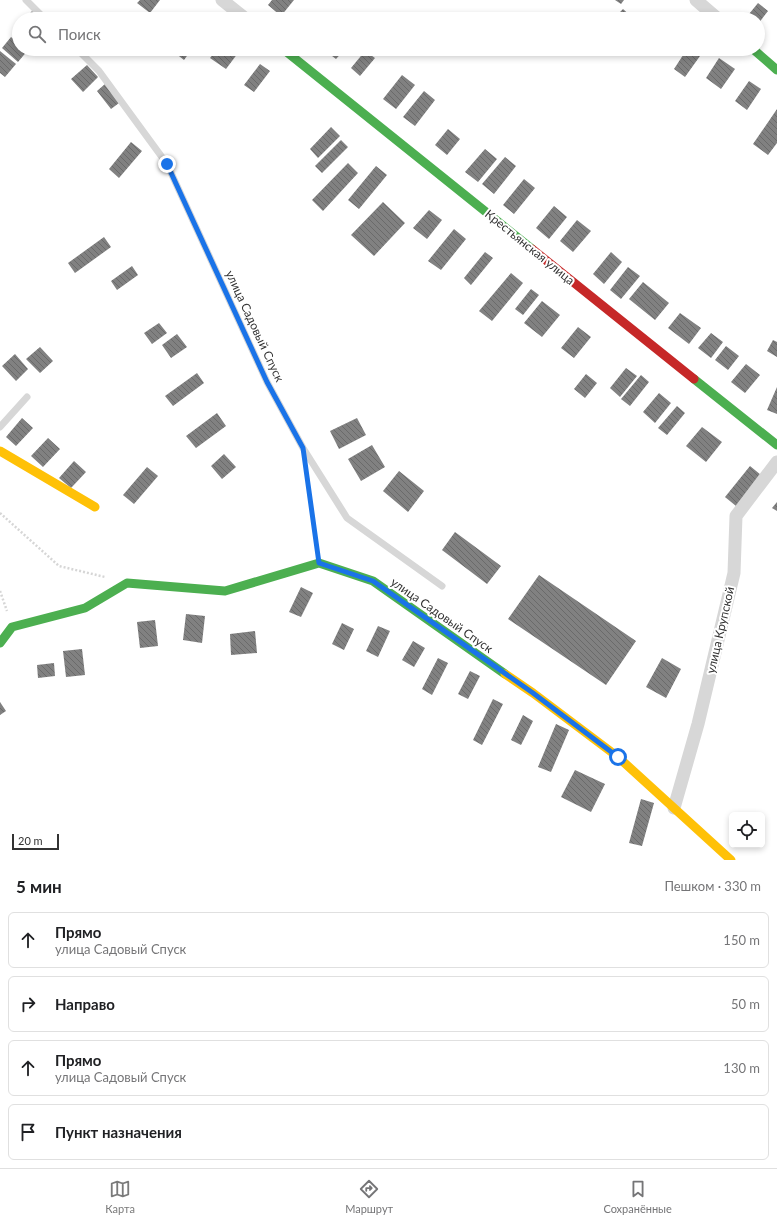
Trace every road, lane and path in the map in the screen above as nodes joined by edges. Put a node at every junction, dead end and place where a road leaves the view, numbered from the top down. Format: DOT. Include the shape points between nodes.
graph roads {
  1 [pos="26,0"];
  2 [pos="222,0"];
  3 [pos="696,0"];
  4 [pos="38,12"];
  5 [pos="237,12"];
  6 [pos="710,12"];
  7 [pos="84,56"];
  8 [pos="292,56"];
  9 [pos="761,56"];
  10 [pos="777,70"];
  11 [pos="27,396"];
  12 [pos="0,427"];
  13 [pos="777,445"];
  14 [pos="0,451"];
  15 [pos="777,462"];
  16 [pos="307,471"];
  17 [pos="95,507"];
  18 [pos="0,512"];
  19 [pos="319,563"];
  20 [pos="127,582"];
  21 [pos="442,586"];
  22 [pos="0,591"];
  23 [pos="12,627"];
  24 [pos="0,643"];
  25 [pos="674,808"];
  26 [pos="731,860"];
  1 -- 4 [label="lane"];
  2 -- 5 [label="street"];
  3 -- 6 [label="street"];
  7 -- 21 [label="lane, улица Садовый Спуск" via="99,70 167,164 267,382 303,448 347,518"];
  8 -- 13 [label="street, Крестьянская улица"];
  9 -- 10 [label="street"];
  11 -- 12 [label="lane"];
  14 -- 17 [label="street"];
  15 -- 25 [label="street, улица Крупской" via="736,516 734,573 698,724"];
  16 -- 19 [label="path"];
  18 -- 20 [label="path" via="59,566"];
  19 -- 20 [label="street" via="225,591"];
  19 -- 25 [label="street, улица Садовый Спуск" via="373,581 539,697 618,757"];
  20 -- 23 [label="street" via="85,608"];
  22 -- 23 [label="path"];
  23 -- 24 [label="street"];
  25 -- 26 [label="street, улица Садовый Спуск"];
}
